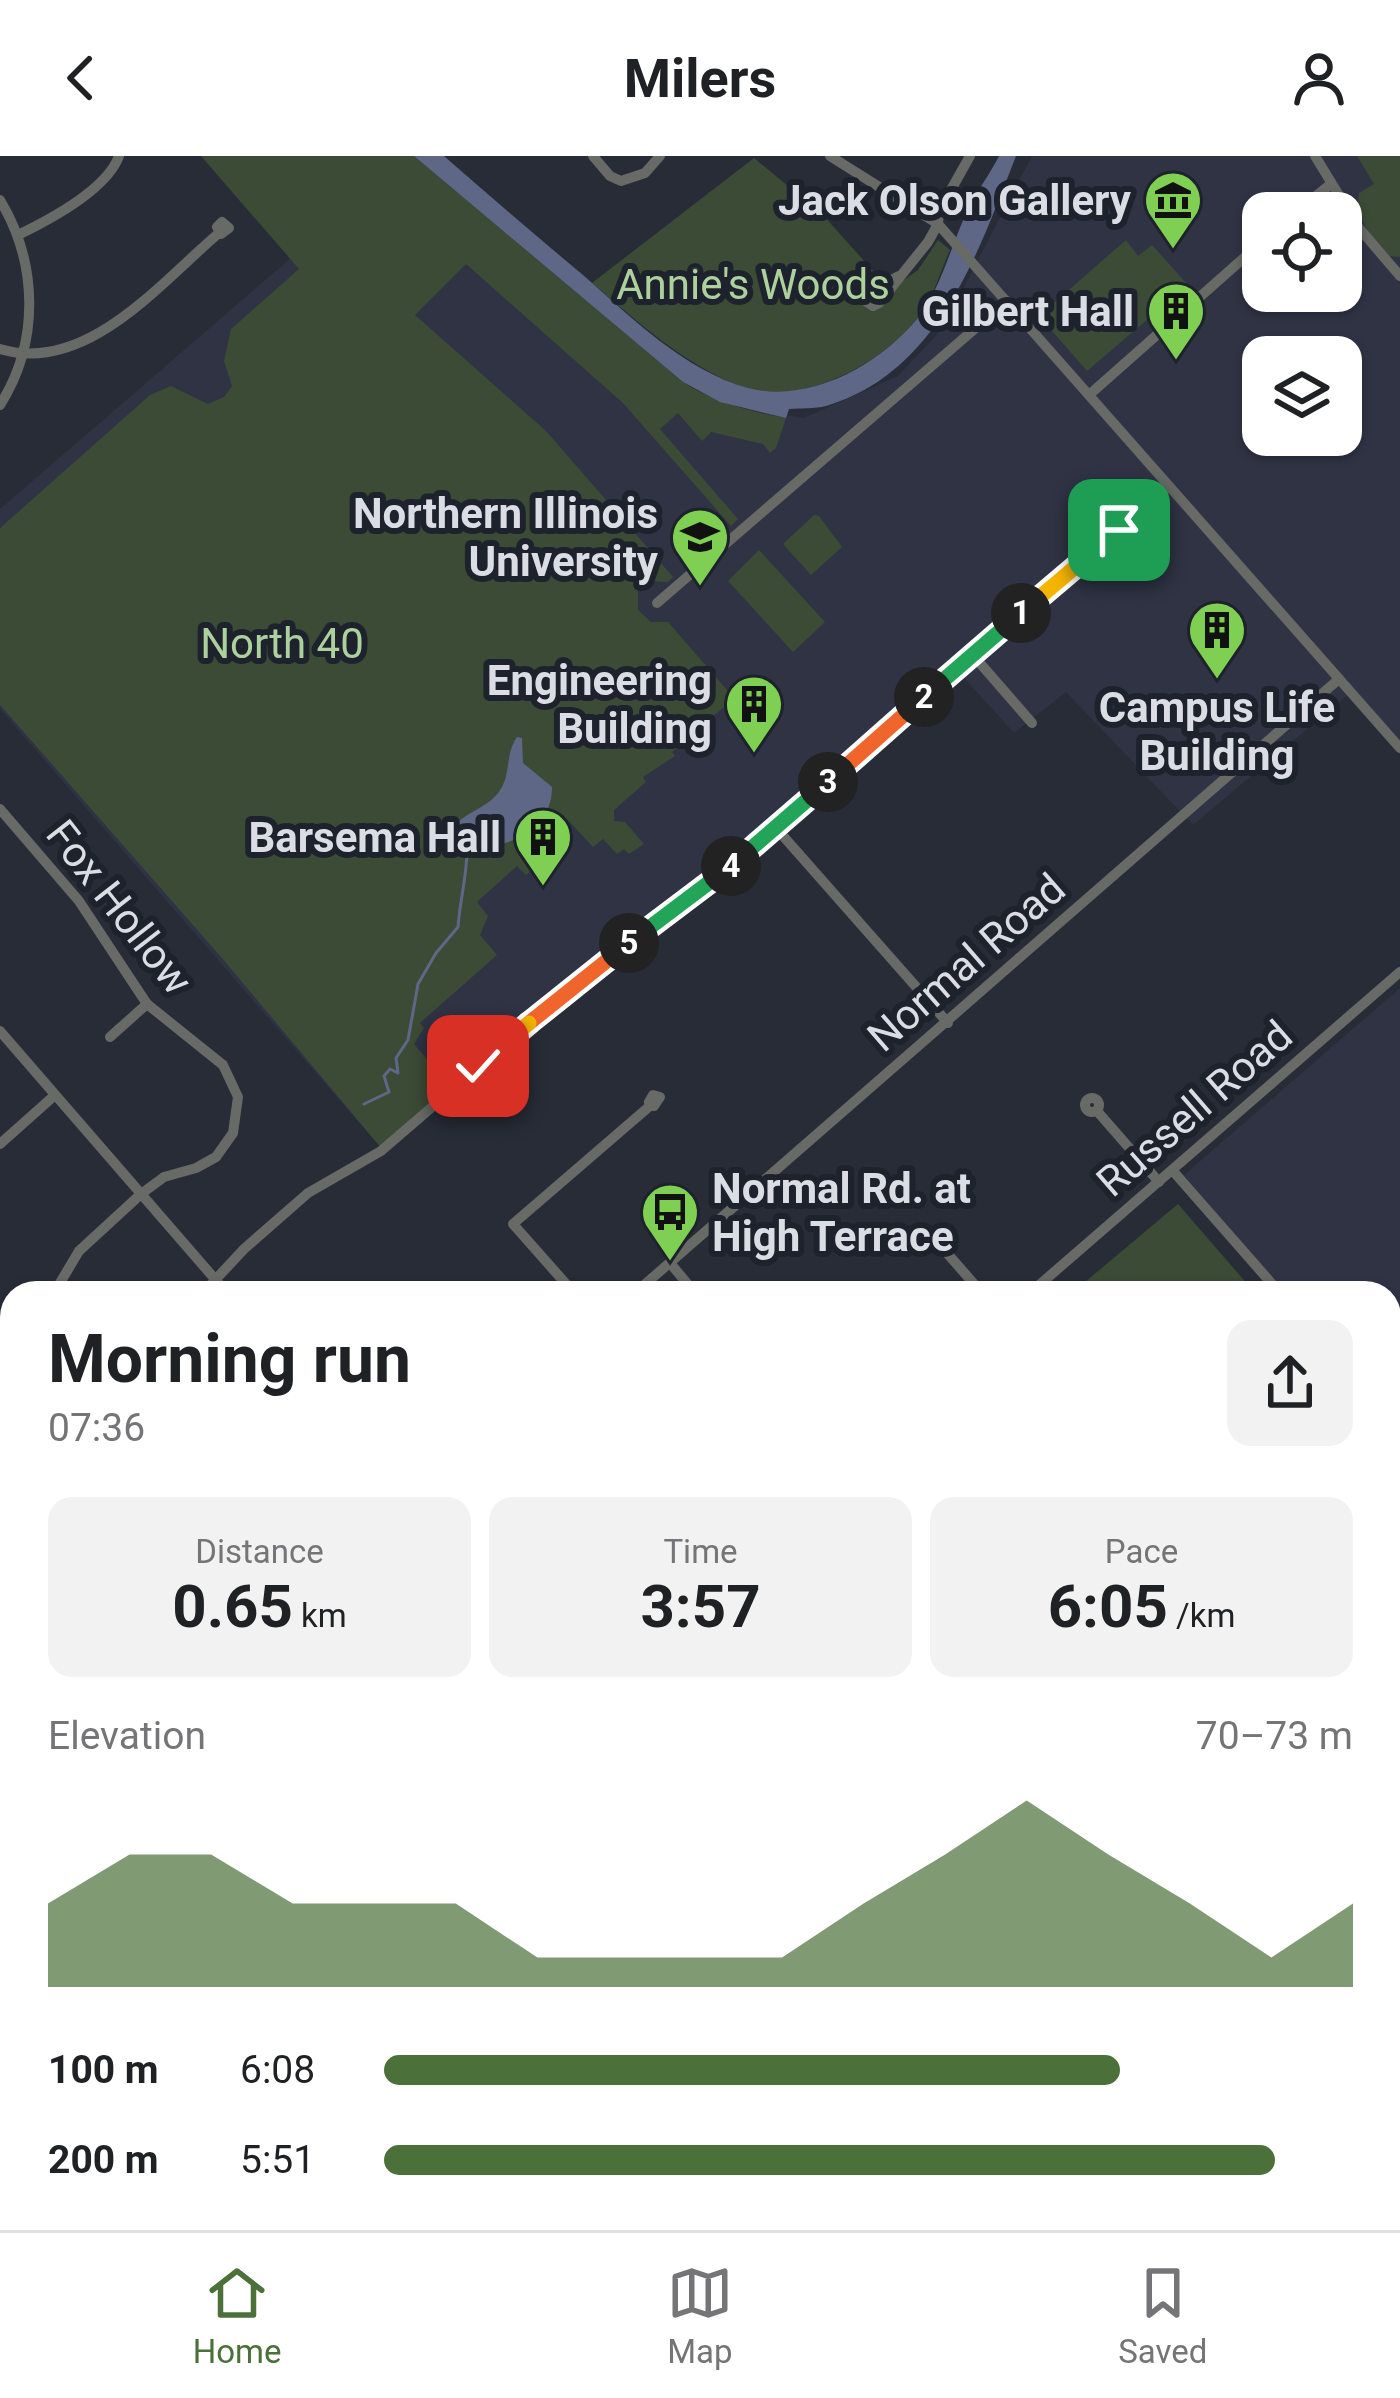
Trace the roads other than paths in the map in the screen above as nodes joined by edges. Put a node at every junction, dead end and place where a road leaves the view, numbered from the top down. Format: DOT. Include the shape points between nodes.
graph roads {
  1 [pos="119,156"];
  2 [pos="593,156"];
  3 [pos="660,156"];
  4 [pos="830,156"];
  5 [pos="970,156"];
  6 [pos="1315,156"];
  7 [pos="1331,184"];
  8 [pos="1321,192"];
  9 [pos="0,200"];
  10 [pos="938,224"];
  11 [pos="219,233"];
  12 [pos="18,236"];
  13 [pos="1242,260"];
  14 [pos="1398,270"];
  15 [pos="899,276"];
  16 [pos="1007,301"];
  17 [pos="0,349"];
  18 [pos="22,356"];
  19 [pos="1089,395"];
  20 [pos="0,406"];
  21 [pos="1167,488"];
  22 [pos="657,603"];
  23 [pos="972,654"];
  24 [pos="1339,679"];
  25 [pos="1032,723"];
  26 [pos="1400,748"];
  27 [pos="0,808"];
  28 [pos="776,828"];
  29 [pos="1400,972"];
  30 [pos="147,1004"];
  31 [pos="948,1022"];
  32 [pos="0,1031"];
  33 [pos="110,1036"];
  34 [pos="55,1095"];
  35 [pos="651,1105"];
  36 [pos="1097,1111"];
  37 [pos="0,1144"];
  38 [pos="1173,1171"];
  39 [pos="1159,1182"];
  40 [pos="141,1194"];
  41 [pos="939,1244"];
  42 [pos="670,1263"];
  43 [pos="214,1279"];
  44 [pos="61,1281"];
  45 [pos="563,1281"];
  46 [pos="649,1281"];
  47 [pos="685,1281"];
  48 [pos="971,1281"];
  49 [pos="1044,1281"];
  50 [pos="1269,1281"];
  1 -- 12 [label="street" via="78,200"];
  2 -- 3 [label="street" via="615,179 645,173"];
  4 -- 10 [label="street"];
  5 -- 10 [label="street"];
  6 -- 7 [label="street"];
  7 -- 8 [label="street"];
  7 -- 14 [label="street"];
  9 -- 12 [label="street"];
  10 -- 15 [label="street"];
  10 -- 16 [label="street"];
  11 -- 18 [label="street" via="99,334"];
  12 -- 18 [label="street" via="30,296"];
  13 -- 19 [label="street"];
  16 -- 19 [label="street"];
  16 -- 22 [label="street"];
  17 -- 18 [label="street"];
  18 -- 20 [label="street"];
  19 -- 21 [label="street"];
  21 -- 23 [label="street"];
  21 -- 24 [label="street"];
  23 -- 25 [label="street"];
  23 -- 28 [label="street"];
  24 -- 26 [label="street"];
  24 -- 31 [label="street, Normal Road"];
  27 -- 30 [label="street, Fox Hollow" via="79,901"];
  28 -- 31 [label="street"];
  28 -- 43 [label="street" via="590,970 381,1151 308,1193"];
  29 -- 38 [label="street, Russell Road"];
  30 -- 33 [label="street"];
  30 -- 40 [label="street, Fox Hollow" via="224,1065 238,1107 216,1157"];
  31 -- 42 [label="street, Normal Road"];
  32 -- 34 [label="street"];
  34 -- 37 [label="street"];
  34 -- 40 [label="street"];
  35 -- 45 [label="street" via="513,1224"];
  36 -- 39 [label="street"];
  38 -- 39 [label="street, Russell Road"];
  38 -- 50 [label="street"];
  39 -- 49 [label="street, Russell Road"];
  40 -- 43 [label="street"];
  40 -- 44 [label="street, Fox Hollow" via="79,1251"];
  41 -- 48 [label="street"];
  42 -- 46 [label="street, Normal Road"];
  42 -- 47 [label="street"];
}
